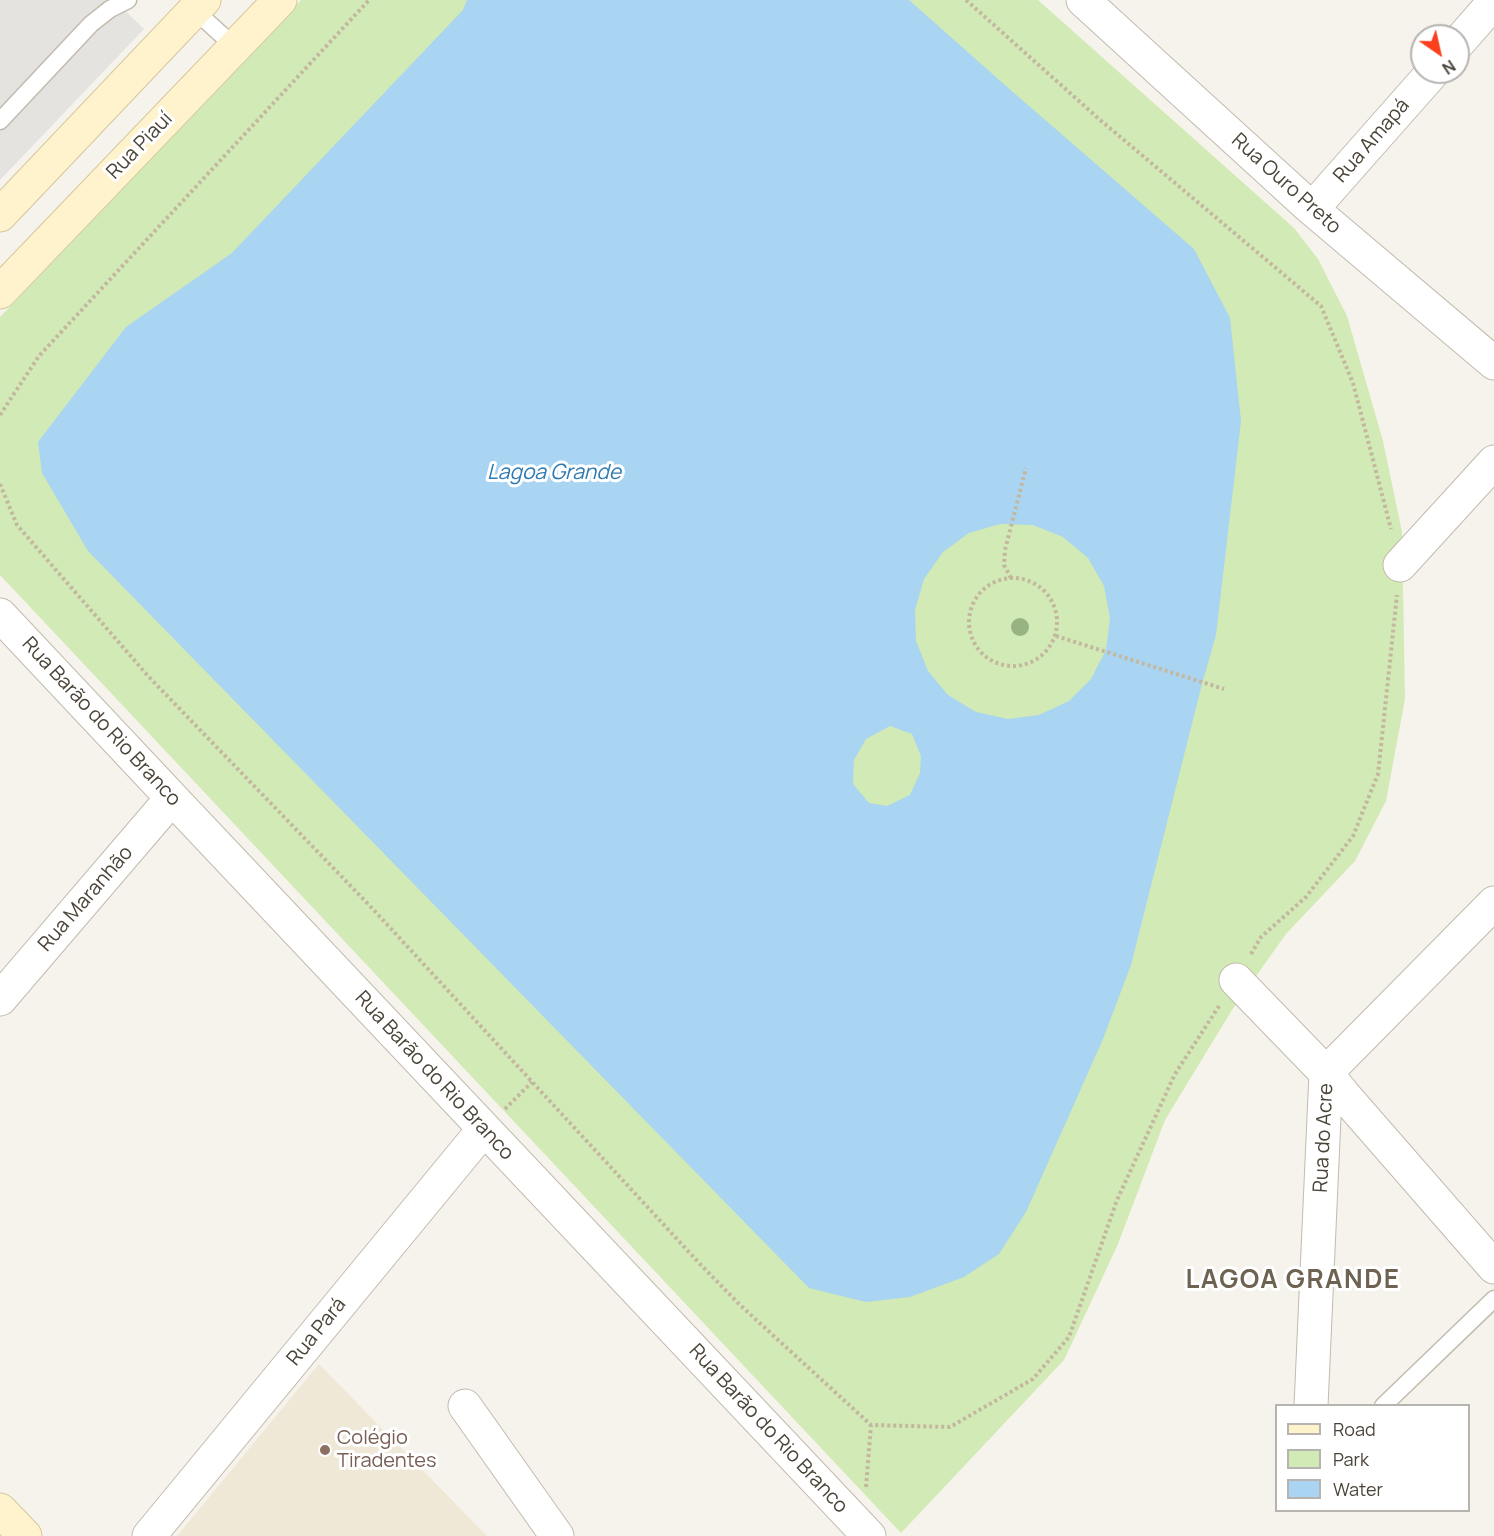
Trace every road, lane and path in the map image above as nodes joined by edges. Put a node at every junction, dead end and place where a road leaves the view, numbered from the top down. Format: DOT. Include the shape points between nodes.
graph roads {
  1 [pos="128,0"];
  2 [pos="280,0"];
  3 [pos="369,0"];
  4 [pos="966,0"];
  5 [pos="1083,0"];
  6 [pos="1494,2"];
  7 [pos="194,3"];
  8 [pos="1470,29"];
  9 [pos="235,47"];
  10 [pos="1421,84"];
  11 [pos="0,121"];
  12 [pos="1312,209"];
  13 [pos="0,215"];
  14 [pos="0,292"];
  15 [pos="1494,363"];
  16 [pos="0,415"];
  17 [pos="1494,462"];
  18 [pos="1026,468"];
  19 [pos="0,484"];
  20 [pos="1400,565"];
  21 [pos="1011,578"];
  22 [pos="0,615"];
  23 [pos="1056,636"];
  24 [pos="1224,689"];
  25 [pos="172,798"];
  26 [pos="1494,904"];
  27 [pos="1236,980"];
  28 [pos="0,999"];
  29 [pos="1326,1073"];
  30 [pos="484,1129"];
  31 [pos="1494,1267"];
  32 [pos="1494,1299"];
  33 [pos="1311,1404"];
  34 [pos="1385,1404"];
  35 [pos="465,1406"];
  36 [pos="871,1425"];
  37 [pos="0,1510"];
  38 [pos="862,1534"];
  39 [pos="25,1536"];
  40 [pos="149,1536"];
  41 [pos="557,1536"];
  1 -- 11 [label="lane" via="91,24"];
  2 -- 9 [label="street, Rua Piauí"];
  3 -- 16 [label="path" via="39,356"];
  4 -- 20 [label="path" via="1099,119 1321,306 1353,383"];
  5 -- 12 [label="street, Rua Ouro Preto"];
  6 -- 8 [label="street"];
  7 -- 9 [label="lane"];
  7 -- 13 [label="street"];
  9 -- 14 [label="street, Rua Piauí"];
  10 -- 12 [label="street, Rua Amapá"];
  12 -- 15 [label="street, Rua Ouro Preto"];
  17 -- 20 [label="street"];
  18 -- 21 [label="path" via="1005,550 1004,565"];
  19 -- 36 [label="path" via="17,525 148,676 370,906 700,1264"];
  20 -- 27 [label="path" via="1378,774 1353,836 1306,897 1261,937"];
  21 -- 23 [label="path" via="1025,579 1048,595 1058,621"];
  21 -- 23 [label="path" via="996,581 974,599 968,628 982,655 1009,667 1024,666 1038,659"];
  22 -- 25 [label="street, Rua Barão do Rio Branco"];
  23 -- 24 [label="path"];
  25 -- 28 [label="street, Rua Maranhão"];
  25 -- 30 [label="street, Rua Barão do Rio Branco"];
  26 -- 29 [label="street, Rua do Acre"];
  27 -- 29 [label="street"];
  27 -- 36 [label="path" via="1175,1074 1117,1200 1069,1337 1033,1379 950,1427"];
  29 -- 31 [label="street"];
  29 -- 33 [label="street, Rua do Acre"];
  30 -- 38 [label="street, Rua Barão do Rio Branco"];
  30 -- 40 [label="street, Rua Pará"];
  32 -- 34 [label="lane"];
  35 -- 41 [label="street"];
  36 -- 38 [label="path"];
  37 -- 39 [label="street"];
}
